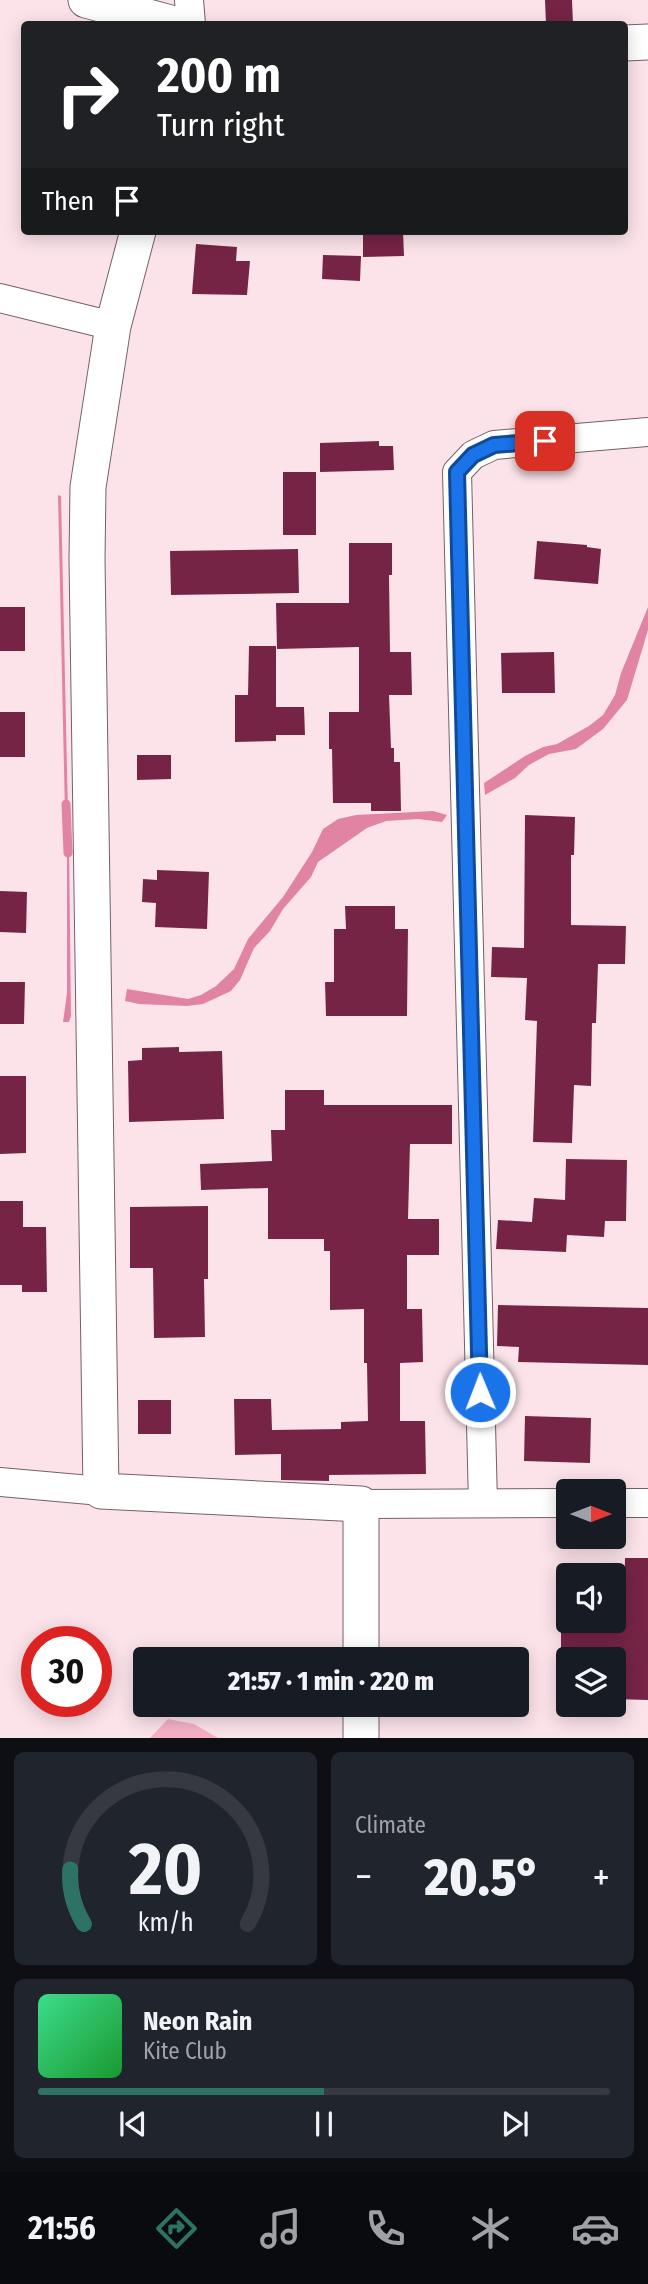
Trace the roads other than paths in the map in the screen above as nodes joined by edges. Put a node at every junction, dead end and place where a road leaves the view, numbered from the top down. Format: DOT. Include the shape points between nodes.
graph roads {
  1 [pos="86,0"];
  2 [pos="189,0"];
  3 [pos="163,21"];
  4 [pos="191,21"];
  5 [pos="648,42"];
  6 [pos="628,43"];
  7 [pos="137,235"];
  8 [pos="0,298"];
  9 [pos="113,326"];
  10 [pos="648,432"];
  11 [pos="0,1482"];
  12 [pos="101,1491"];
  13 [pos="483,1503"];
  14 [pos="556,1503"];
  15 [pos="626,1503"];
  16 [pos="648,1503"];
  17 [pos="361,1504"];
  18 [pos="361,1647"];
  19 [pos="361,1717"];
  20 [pos="361,1738"];
  1 -- 3 [label="street"];
  2 -- 4 [label="street"];
  5 -- 6 [label="street"];
  7 -- 9 [label="street"];
  8 -- 9 [label="street"];
  9 -- 12 [label="street" via="88,487 87,559"];
  10 -- 13 [label="street" via="494,445 473,455 457,472"];
  11 -- 12 [label="street"];
  12 -- 17 [label="street"];
  13 -- 14 [label="street"];
  13 -- 17 [label="street"];
  15 -- 16 [label="street"];
  17 -- 18 [label="street"];
  19 -- 20 [label="street"];
}
